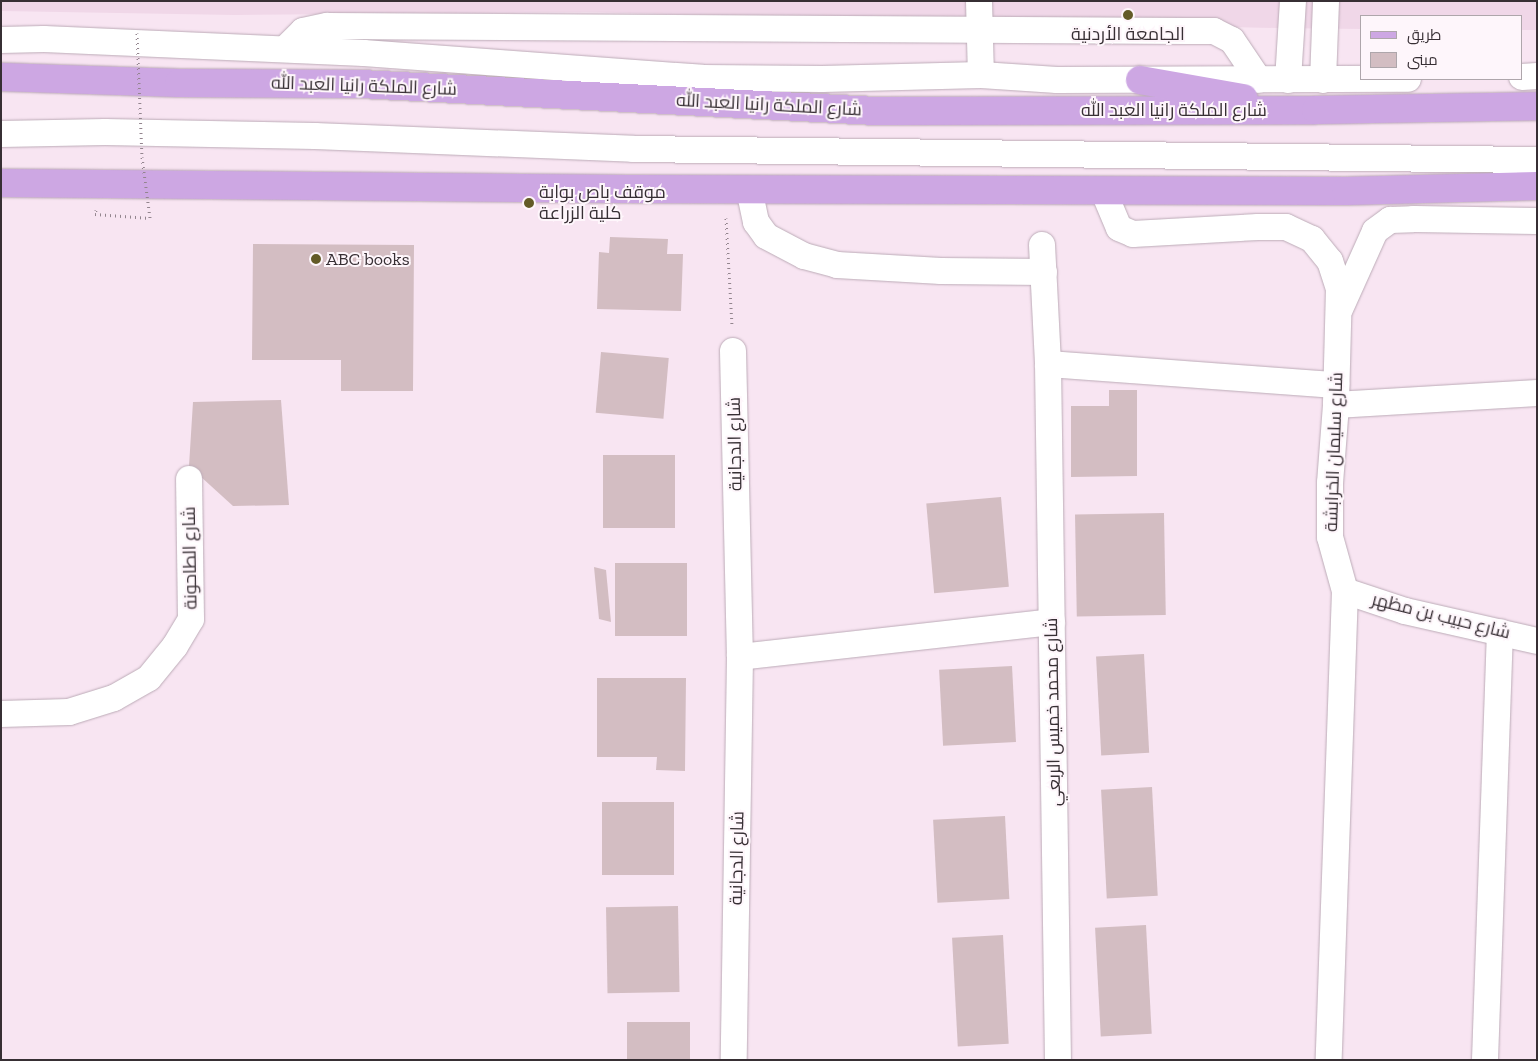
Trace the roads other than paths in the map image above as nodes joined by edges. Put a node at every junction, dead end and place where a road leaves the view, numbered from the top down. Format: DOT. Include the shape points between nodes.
graph roads {
  1 [pos="979,1"];
  2 [pos="1293,1"];
  3 [pos="1326,1"];
  4 [pos="980,30"];
  5 [pos="1,40"];
  6 [pos="285,49"];
  7 [pos="1,76"];
  8 [pos="981,76"];
  9 [pos="1140,80"];
  10 [pos="1259,80"];
  11 [pos="1288,80"];
  12 [pos="1322,80"];
  13 [pos="1360,80"];
  14 [pos="1537,106"];
  15 [pos="1316,110"];
  16 [pos="1,134"];
  17 [pos="1537,160"];
  18 [pos="1,184"];
  19 [pos="1537,186"];
  20 [pos="737,189"];
  21 [pos="1103,190"];
  22 [pos="1537,221"];
  23 [pos="1042,245"];
  24 [pos="1044,272"];
  25 [pos="1340,310"];
  26 [pos="733,352"];
  27 [pos="1048,364"];
  28 [pos="1537,393"];
  29 [pos="1336,395"];
  30 [pos="189,479"];
  31 [pos="1346,591"];
  32 [pos="1052,622"];
  33 [pos="1500,632"];
  34 [pos="1537,641"];
  35 [pos="740,657"];
  36 [pos="1,714"];
  37 [pos="734,1060"];
  38 [pos="1058,1060"];
  39 [pos="1329,1060"];
  40 [pos="1485,1060"];
  1 -- 4 [label="street"];
  2 -- 11 [label="street"];
  3 -- 12 [label="street"];
  4 -- 6 [label="street" via="319,26 303,31"];
  4 -- 8 [label="street"];
  4 -- 10 [label="street" via="1214,31 1238,46"];
  5 -- 6 [label="street"];
  6 -- 8 [label="street" via="702,78"];
  7 -- 15 [label="main road, شارع الملكة رانيا العبد الله" via="179,83 361,84 876,111"];
  8 -- 9 [label="street"];
  9 -- 10 [label="street"];
  9 -- 15 [label="main road"];
  10 -- 11 [label="street"];
  11 -- 12 [label="street"];
  12 -- 13 [label="street"];
  14 -- 15 [label="main road, شارع الملكة رانيا العبد الله"];
  16 -- 17 [label="street" via="105,132 316,136 633,149"];
  18 -- 20 [label="main road"];
  19 -- 21 [label="main road" via="1346,191"];
  20 -- 21 [label="main road"];
  20 -- 24 [label="street" via="766,236 804,256 837,265"];
  21 -- 25 [label="street, شارع سليمان الخرابشة" via="1119,228 1133,234 1286,227 1312,239 1330,261 1339,288"];
  22 -- 25 [label="street, شارع سليمان الخرابشة" via="1390,220 1375,231"];
  23 -- 24 [label="street, شارع محمد خميس الربعي"];
  24 -- 27 [label="street, شارع محمد خميس الربعي"];
  25 -- 29 [label="street, شارع سليمان الخرابشة"];
  26 -- 35 [label="street, شارع الدجانية"];
  27 -- 29 [label="street"];
  27 -- 32 [label="street, شارع محمد خميس الربعي"];
  28 -- 29 [label="street"];
  29 -- 31 [label="street, شارع سليمان الخرابشة" via="1330,537"];
  30 -- 36 [label="street, شارع الطاحونة" via="191,619 175,646 149,678 114,698 69,712"];
  31 -- 33 [label="street, شارع حبيب بن مظهر" via="1406,610"];
  31 -- 39 [label="street, شارع سليمان الخرابشة"];
  32 -- 35 [label="street"];
  32 -- 38 [label="street, شارع محمد خميس الربعي"];
  33 -- 34 [label="street, شارع حبيب بن مظهر"];
  33 -- 40 [label="street"];
  35 -- 37 [label="street, شارع الدجانية"];
}
